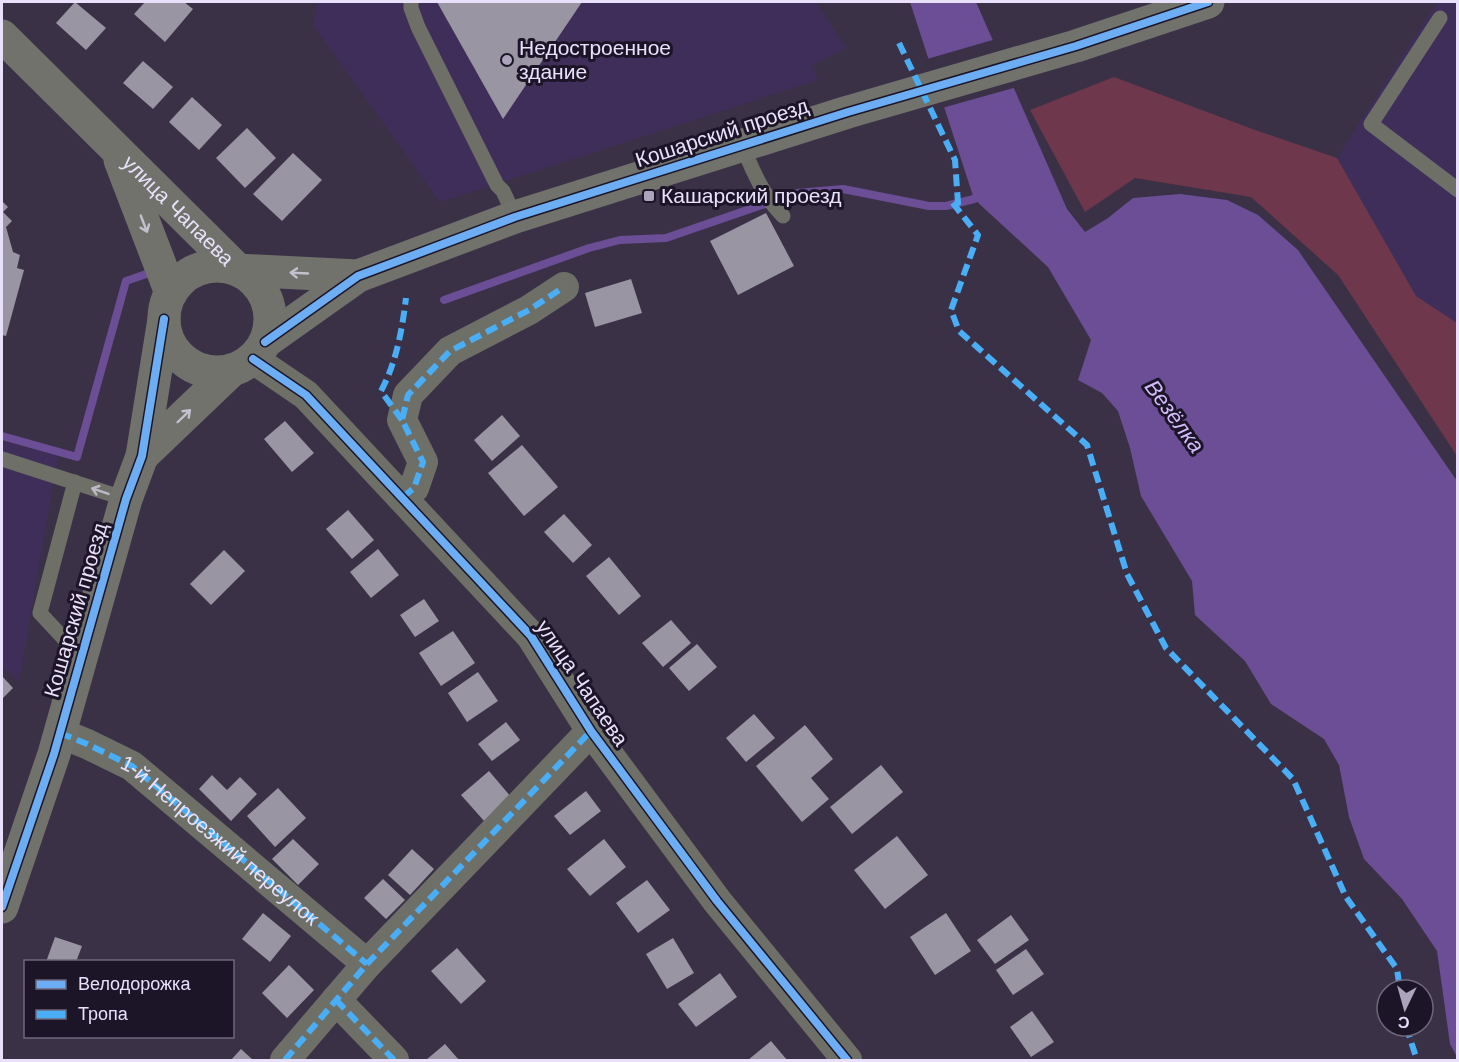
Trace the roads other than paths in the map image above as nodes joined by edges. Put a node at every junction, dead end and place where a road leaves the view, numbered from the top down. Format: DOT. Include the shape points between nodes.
graph roads {
  1 [pos="411,2"];
  2 [pos="1208,2"];
  3 [pos="1440,18"];
  4 [pos="2,36"];
  5 [pos="742,145"];
  6 [pos="116,150"];
  7 [pos="1458,190"];
  8 [pos="779,212"];
  9 [pos="515,217"];
  10 [pos="238,270"];
  11 [pos="357,276"];
  12 [pos="564,287"];
  13 [pos="168,306"];
  14 [pos="250,357"];
  15 [pos="142,456"];
  16 [pos="2,459"];
  17 [pos="75,482"];
  18 [pos="403,497"];
  19 [pos="126,500"];
  20 [pos="81,657"];
  21 [pos="591,731"];
  22 [pos="60,733"];
  23 [pos="2,906"];
  24 [pos="367,964"];
  25 [pos="336,1000"];
  26 [pos="285,1060"];
  27 [pos="394,1060"];
  28 [pos="847,1060"];
  1 -- 9 [label="lane" via="418,27"];
  2 -- 5 [label="street, Кошарский проезд" via="1076,46"];
  3 -- 7 [label="lane" via="1371,124"];
  4 -- 6 [label="street, улица Чапаева"];
  5 -- 8 [label="lane" via="754,177"];
  5 -- 9 [label="street, Кошарский проезд"];
  6 -- 10 [label="street, улица Чапаева"];
  6 -- 13 [label="street, улица Чапаева, one-way"];
  9 -- 11 [label="street, Кошарский проезд"];
  11 -- 10 [label="street, Кошарский проезд, one-way"];
  10 -- 13 [label="street" via="224,266 201,269 181,281"];
  10 -- 14 [label="street" via="264,293 270,309 270,326"];
  11 -- 14 [label="street, Кошарский проезд"];
  12 -- 18 [label="street" via="450,351 408,395 402,420 423,462 414,488"];
  13 -- 14 [label="street" via="166,335 185,362 216,373"];
  13 -- 15 [label="street, Кошарский проезд"];
  15 -- 14 [label="street, Кошарский проезд, one-way"];
  14 -- 18 [label="street, улица Чапаева" via="306,395"];
  15 -- 19 [label="street, Кошарский проезд"];
  16 -- 17 [label="lane"];
  19 -- 17 [label="lane, one-way"];
  17 -- 20 [label="lane" via="40,613"];
  18 -- 21 [label="street, улица Чапаева" via="531,636"];
  19 -- 20 [label="street, Кошарский проезд"];
  20 -- 22 [label="street, Кошарский проезд"];
  21 -- 24 [label="street"];
  21 -- 28 [label="street, улица Чапаева" via="717,901"];
  22 -- 23 [label="street, Кошарский проезд"];
  22 -- 24 [label="street, 1-й Непроезжий переулок" via="132,766"];
  24 -- 25 [label="street"];
  25 -- 26 [label="street"];
  25 -- 27 [label="street"];
}
